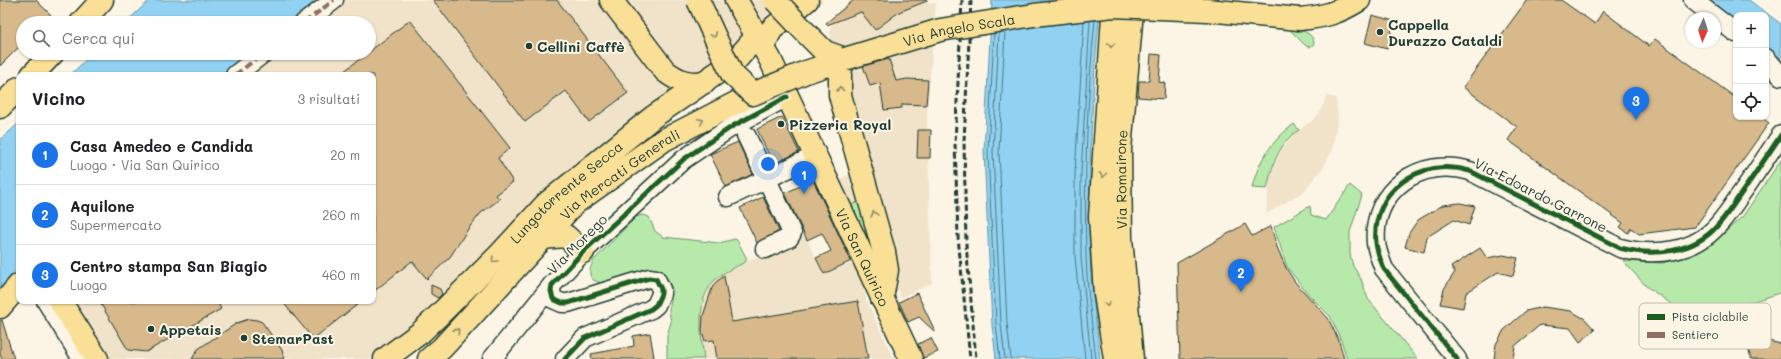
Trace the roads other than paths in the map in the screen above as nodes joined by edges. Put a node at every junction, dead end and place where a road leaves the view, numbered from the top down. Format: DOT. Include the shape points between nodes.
graph roads {
  1 [pos="102,0"];
  2 [pos="334,0"];
  3 [pos="611,0"];
  4 [pos="698,0"];
  5 [pos="736,0"];
  6 [pos="775,0"];
  7 [pos="808,0"];
  8 [pos="1359,0"];
  9 [pos="1694,0"];
  10 [pos="1120,2"];
  11 [pos="87,16"];
  12 [pos="313,16"];
  13 [pos="1733,31"];
  14 [pos="809,36"];
  15 [pos="761,42"];
  16 [pos="845,59"];
  17 [pos="46,60"];
  18 [pos="255,60"];
  19 [pos="1769,62"];
  20 [pos="665,71"];
  21 [pos="35,72"];
  22 [pos="239,72"];
  23 [pos="806,72"];
  24 [pos="1781,76"];
  25 [pos="704,82"];
  26 [pos="16,91"];
  27 [pos="753,94"];
  28 [pos="787,97"];
  29 [pos="0,107"];
  30 [pos="641,126"];
  31 [pos="746,135"];
  32 [pos="1781,135"];
  33 [pos="815,156"];
  34 [pos="766,179"];
  35 [pos="728,197"];
  36 [pos="571,207"];
  37 [pos="566,236"];
  38 [pos="541,238"];
  39 [pos="765,249"];
  40 [pos="583,252"];
  41 [pos="552,285"];
  42 [pos="16,288"];
  43 [pos="882,299"];
  44 [pos="48,304"];
  45 [pos="62,304"];
  46 [pos="0,307"];
  47 [pos="572,355"];
  48 [pos="82,359"];
  49 [pos="97,359"];
  50 [pos="385,359"];
  51 [pos="430,359"];
  52 [pos="492,359"];
  53 [pos="911,359"];
  54 [pos="1114,359"];
  55 [pos="1132,359"];
  56 [pos="1457,359"];
  1 -- 11 [label="main road"];
  2 -- 12 [label="street"];
  3 -- 20 [label="main road"];
  4 -- 27 [label="main road, one-way, bridge" via="732,74"];
  5 -- 15 [label="main road, Via San Quirico"];
  6 -- 14 [label="main road, bridge"];
  7 -- 15 [label="main road, Lungotorrente Secca" via="772,29"];
  8 -- 10 [label="main road, Via Angelo Scala, bridge" via="1329,15 1299,19"];
  9 -- 13 [label="street"];
  10 -- 16 [label="main road, Via Angelo Scala, bridge" via="940,30"];
  10 -- 54 [label="main road, one-way" via="1100,217 1105,294"];
  10 -- 55 [label="main road, Via Romairone" via="1121,238"];
  14 -- 16 [label="main road" via="825,52"];
  14 -- 23 [label="main road" via="812,60"];
  15 -- 25 [label="main road, Lungotorrente Secca"];
  15 -- 28 [label="main road, Via San Quirico"];
  16 -- 23 [label="main road, Via Angelo Scala"];
  43 -- 16 [label="main road, one-way" via="887,270 884,252 840,95 840,71"];
  17 -- 21 [label="main road"];
  18 -- 22 [label="street"];
  19 -- 24 [label="street"];
  20 -- 25 [label="main road" via="676,80 686,83"];
  20 -- 30 [label="main road" via="669,82 668,94"];
  23 -- 27 [label="main road, Via Angelo Scala, bridge"];
  25 -- 30 [label="main road, Lungotorrente Secca"];
  26 -- 29 [label="main road"];
  36 -- 27 [label="main road, Via Mercati Generali, one-way" via="664,140"];
  28 -- 33 [label="main road, Via San Quirico"];
  28 -- 40 [label="street, Via Morego" via="733,126 684,159"];
  30 -- 50 [label="main road, Lungotorrente Secca, one-way" via="547,203 438,316"];
  31 -- 34 [label="street"];
  32 -- 56 [label="street, Via Edoardo Garrone" via="1718,225 1693,243 1662,253 1632,252 1606,243 1477,174 1460,168 1428,169 1403,181 1390,194 1376,224 1378,256 1384,269"];
  33 -- 34 [label="street"];
  33 -- 43 [label="main road, Via San Quirico"];
  34 -- 35 [label="street"];
  34 -- 39 [label="street" via="792,233 789,238"];
  36 -- 37 [label="main road"];
  36 -- 38 [label="main road, Via Mercati Generali"];
  37 -- 38 [label="main road"];
  37 -- 40 [label="main road"];
  51 -- 38 [label="main road, Via Mercati Generali, one-way"];
  40 -- 41 [label="street, Via Morego"];
  41 -- 47 [label="street, Via Morego" via="550,291 553,299 568,303 649,278 656,280 661,289 660,300 651,309 585,338"];
  41 -- 52 [label="street, Via Morego"];
  42 -- 46 [label="main road"];
  43 -- 53 [label="main road, Via San Quirico"];
  44 -- 48 [label="street"];
  45 -- 49 [label="main road"];
}
